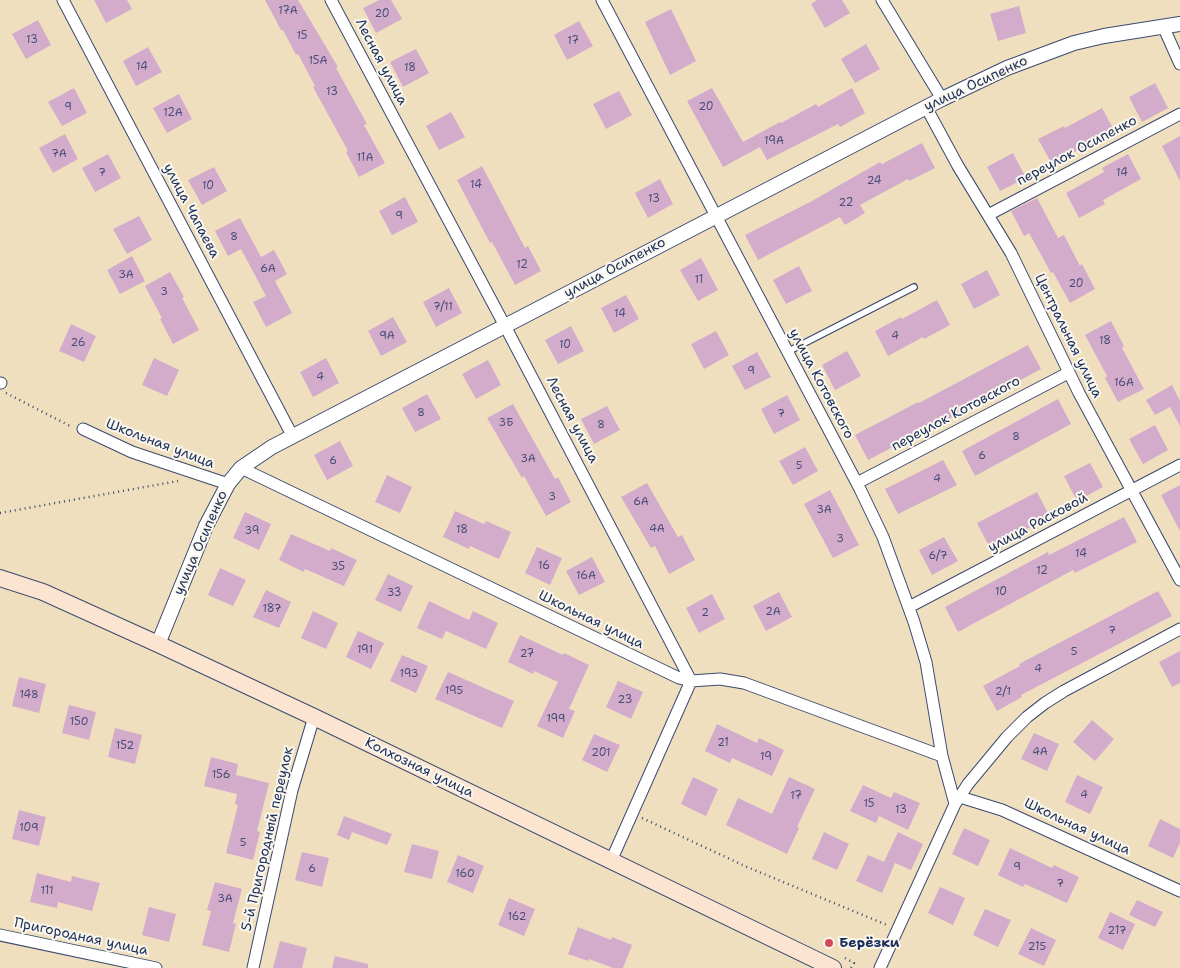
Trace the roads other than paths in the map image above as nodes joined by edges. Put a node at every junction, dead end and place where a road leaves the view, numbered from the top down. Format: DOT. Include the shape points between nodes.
graph roads {
  1 [pos="63,0"];
  2 [pos="331,0"];
  3 [pos="602,0"];
  4 [pos="882,0"];
  5 [pos="1180,24"];
  6 [pos="1163,26"];
  7 [pos="1180,64"];
  8 [pos="942,98"];
  9 [pos="926,107"];
  10 [pos="1180,114"];
  11 [pos="988,215"];
  12 [pos="715,216"];
  13 [pos="914,287"];
  14 [pos="505,326"];
  15 [pos="787,352"];
  16 [pos="1068,373"];
  17 [pos="83,430"];
  18 [pos="292,437"];
  19 [pos="1180,464"];
  20 [pos="241,468"];
  21 [pos="857,483"];
  22 [pos="228,484"];
  23 [pos="1132,490"];
  24 [pos="0,578"];
  25 [pos="1180,580"];
  26 [pos="909,607"];
  27 [pos="1180,629"];
  28 [pos="158,644"];
  29 [pos="692,681"];
  30 [pos="314,717"];
  31 [pos="942,756"];
  32 [pos="957,801"];
  33 [pos="612,861"];
  34 [pos="1180,891"];
  35 [pos="0,935"];
  36 [pos="156,968"];
  37 [pos="253,968"];
  38 [pos="833,968"];
  39 [pos="880,968"];
  1 -- 18 [label="street, улица Чапаева"];
  2 -- 14 [label="street, Лесная улица"];
  3 -- 12 [label="street, улица Котовского"];
  4 -- 8 [label="street"];
  5 -- 6 [label="street, улица Осипенко"];
  6 -- 7 [label="street"];
  6 -- 8 [label="street, улица Осипенко" via="1104,36 1043,53"];
  8 -- 9 [label="street, улица Осипенко"];
  9 -- 11 [label="street, Центральная улица"];
  9 -- 12 [label="street, улица Осипенко"];
  10 -- 11 [label="street, переулок Осипенко"];
  11 -- 16 [label="street, Центральная улица" via="1011,253"];
  12 -- 14 [label="street, улица Осипенко"];
  12 -- 15 [label="street, улица Котовского"];
  13 -- 15 [label="lane"];
  14 -- 18 [label="street, улица Осипенко"];
  14 -- 29 [label="street, Лесная улица"];
  15 -- 21 [label="street, улица Котовского"];
  16 -- 21 [label="street, переулок Котовского"];
  16 -- 23 [label="street, Центральная улица"];
  17 -- 22 [label="street, Школьная улица" via="132,452"];
  18 -- 20 [label="street, улица Осипенко"];
  19 -- 23 [label="street, улица Расковой"];
  20 -- 22 [label="street, улица Осипенко"];
  20 -- 29 [label="street, Школьная улица" via="678,678"];
  21 -- 26 [label="street, улица Котовского" via="883,537"];
  22 -- 28 [label="street, улица Осипенко" via="206,526"];
  23 -- 25 [label="street, Центральная улица"];
  23 -- 26 [label="street, улица Расковой"];
  24 -- 28 [label="main road, Колхозная улица" via="43,592"];
  26 -- 31 [label="street, улица Котовского" via="926,662"];
  27 -- 32 [label="street" via="1044,703 1007,737"];
  28 -- 30 [label="main road, Колхозная улица"];
  29 -- 31 [label="street, Школьная улица" via="720,679 744,683"];
  29 -- 33 [label="street"];
  30 -- 33 [label="main road, Колхозная улица"];
  30 -- 37 [label="street, 5-й Пригородный переулок" via="292,790"];
  31 -- 32 [label="street, улица Котовского"];
  32 -- 34 [label="street, Школьная улица" via="1002,810"];
  32 -- 39 [label="street"];
  33 -- 38 [label="main road, Колхозная улица"];
  35 -- 36 [label="street, Пригородная улица"];
}
